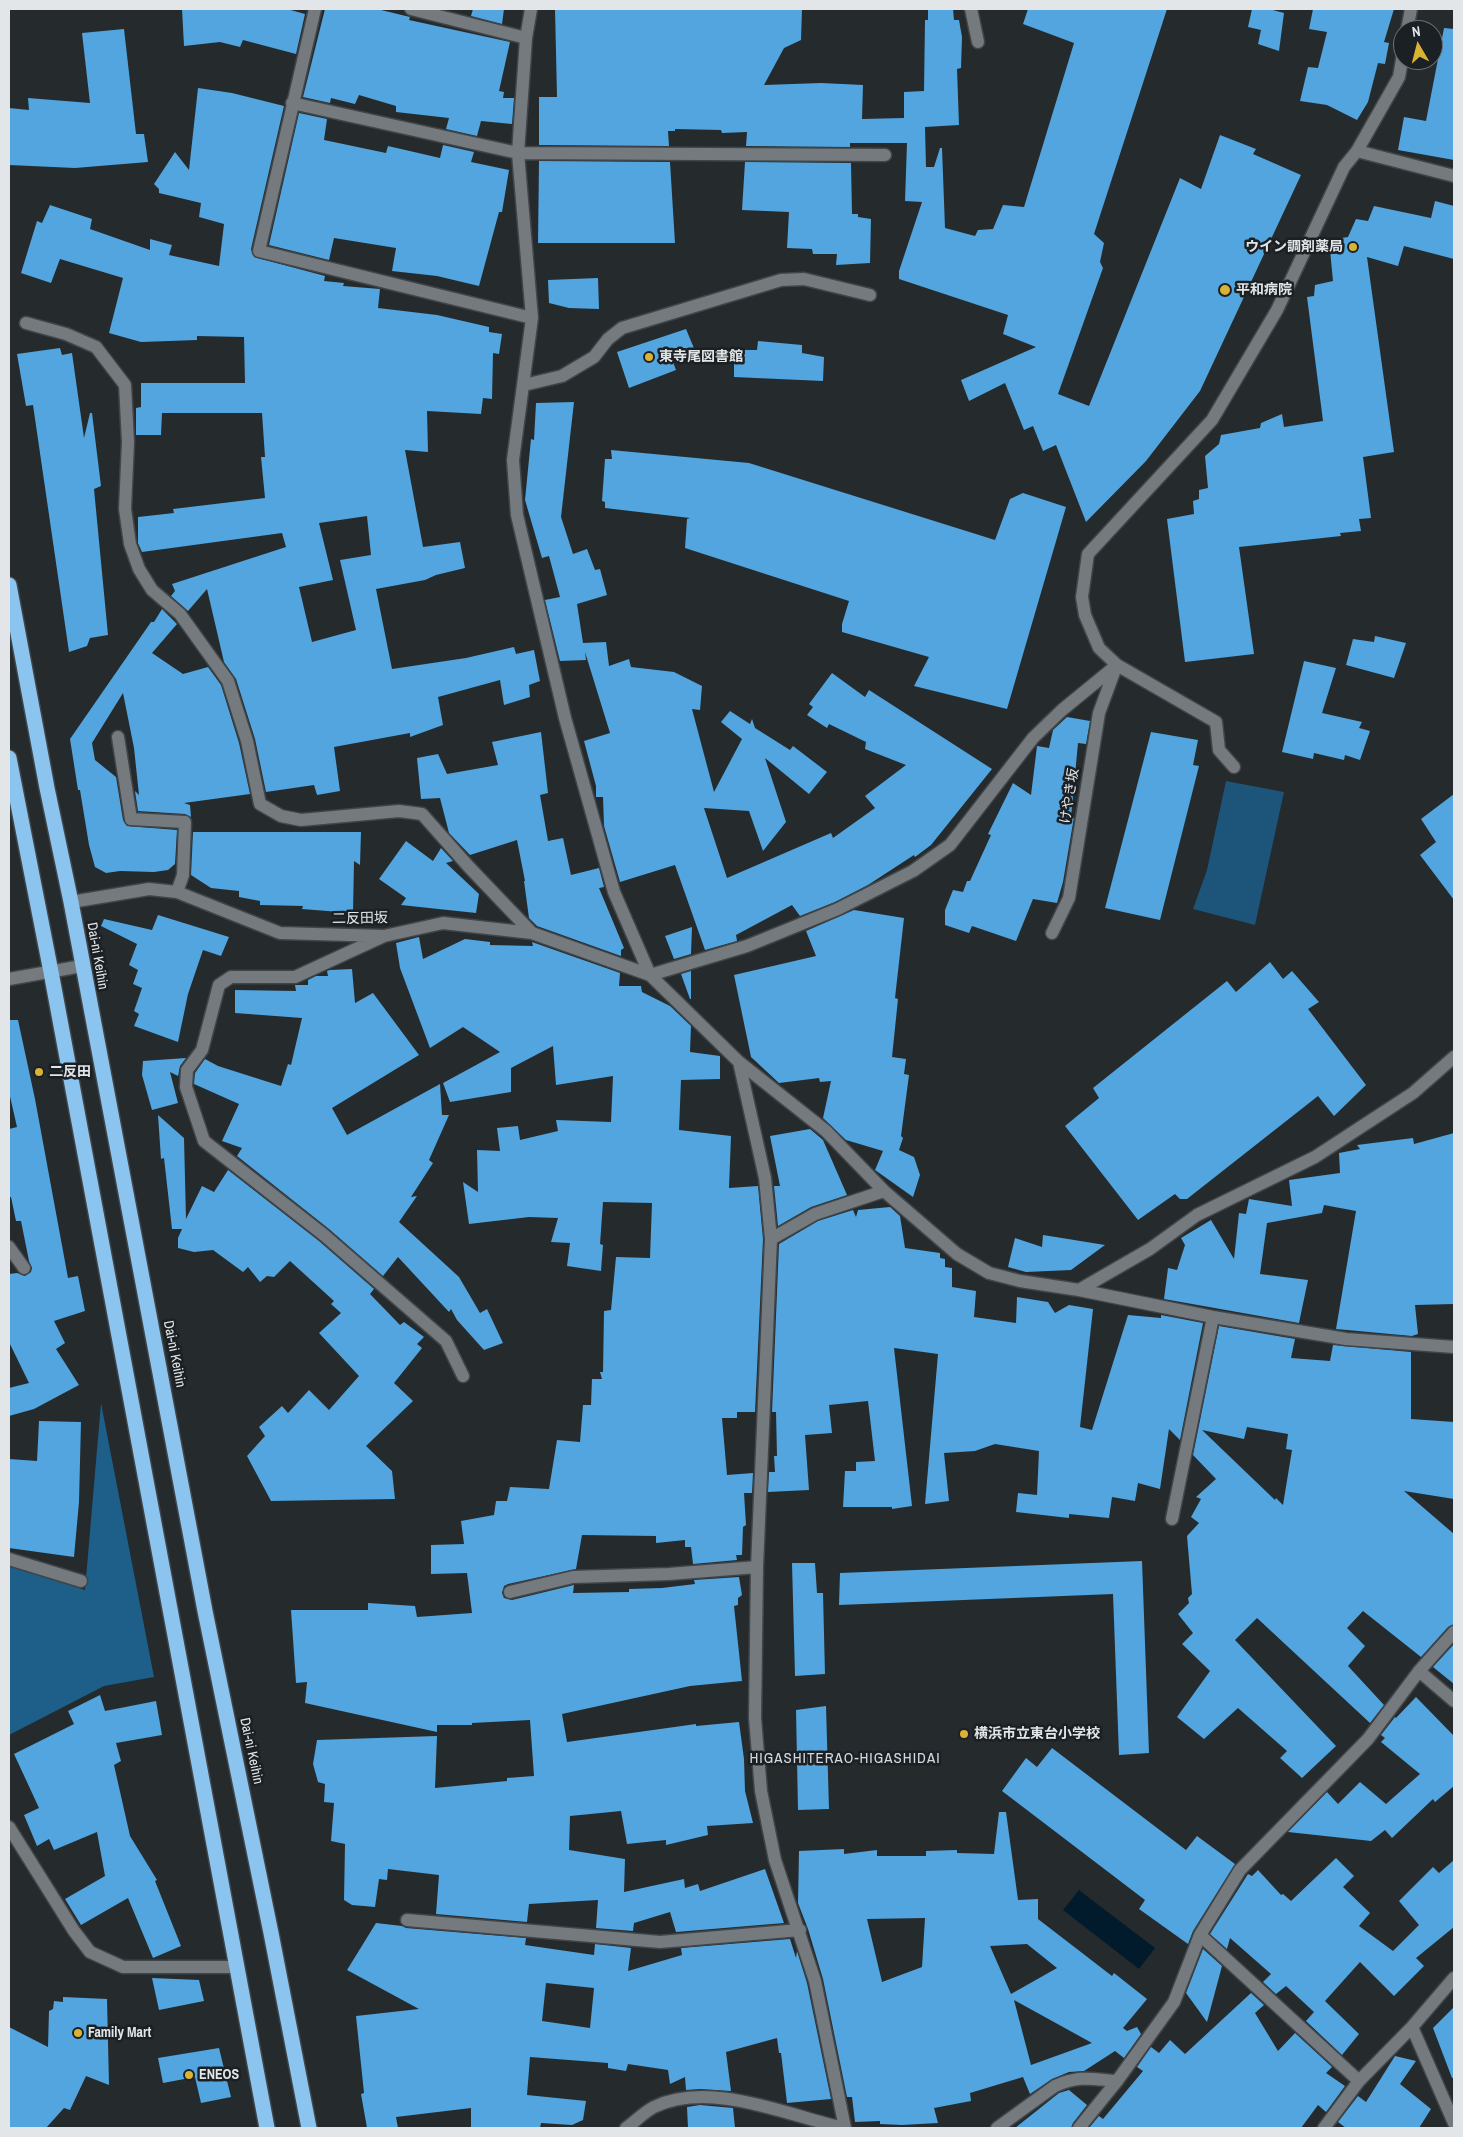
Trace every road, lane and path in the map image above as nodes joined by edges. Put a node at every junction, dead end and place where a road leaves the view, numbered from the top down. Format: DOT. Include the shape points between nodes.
graph roads {
  1 [pos="315,9"];
  2 [pos="411,9"];
  3 [pos="531,9"];
  4 [pos="971,9"];
  5 [pos="526,38"];
  6 [pos="978,42"];
  7 [pos="1400,70"];
  8 [pos="292,103"];
  9 [pos="1357,151"];
  10 [pos="518,153"];
  11 [pos="885,155"];
  12 [pos="1454,176"];
  13 [pos="870,295"];
  14 [pos="532,318"];
  15 [pos="26,323"];
  16 [pos="524,385"];
  17 [pos="9,586"];
  18 [pos="1117,665"];
  19 [pos="118,737"];
  20 [pos="9,758"];
  21 [pos="1234,767"];
  22 [pos="177,892"];
  23 [pos="71,902"];
  24 [pos="1052,932"];
  25 [pos="532,933"];
  26 [pos="384,936"];
  27 [pos="82,966"];
  28 [pos="51,972"];
  29 [pos="650,975"];
  30 [pos="9,979"];
  31 [pos="1454,1057"];
  32 [pos="739,1062"];
  33 [pos="884,1191"];
  34 [pos="771,1238"];
  35 [pos="9,1247"];
  36 [pos="24,1268"];
  37 [pos="1079,1290"];
  38 [pos="1213,1317"];
  39 [pos="1454,1347"];
  40 [pos="463,1376"];
  41 [pos="1172,1519"];
  42 [pos="9,1558"];
  43 [pos="757,1567"];
  44 [pos="81,1582"];
  45 [pos="510,1592"];
  46 [pos="1454,1632"];
  47 [pos="1419,1671"];
  48 [pos="1454,1701"];
  49 [pos="9,1827"];
  50 [pos="407,1920"];
  51 [pos="800,1930"];
  52 [pos="1200,1935"];
  53 [pos="235,1967"];
  54 [pos="1454,1978"];
  55 [pos="1412,2027"];
  56 [pos="1117,2081"];
  57 [pos="1359,2081"];
  58 [pos="1454,2123"];
  59 [pos="267,2128"];
  60 [pos="308,2128"];
  61 [pos="626,2128"];
  62 [pos="844,2128"];
  63 [pos="997,2128"];
  64 [pos="1079,2128"];
  65 [pos="1324,2128"];
  1 -- 8 [label="street"];
  2 -- 5 [label="street"];
  3 -- 5 [label="street"];
  4 -- 6 [label="street"];
  5 -- 10 [label="street"];
  7 -- 9 [label="street"];
  8 -- 10 [label="street"];
  8 -- 14 [label="street" via="259,251"];
  9 -- 12 [label="street"];
  9 -- 18 [label="street" via="1344,167 1278,310 1212,420 1088,554 1082,597 1085,615 1099,648"];
  10 -- 11 [label="street"];
  10 -- 14 [label="street"];
  13 -- 16 [label="street" via="804,279 781,280 622,328 594,357 562,376"];
  14 -- 16 [label="street"];
  15 -- 25 [label="street" via="66,334 96,347 125,385 128,442 125,509 130,544 139,569 152,590 180,614 228,681 247,741 260,804 281,816 301,820 399,812 422,814"];
  16 -- 29 [label="street" via="513,460 517,515 565,718 614,892"];
  17 -- 23 [label="highway, Dai-ni Keihin"];
  18 -- 21 [label="street" via="1216,722 1219,750"];
  18 -- 24 [label="street, けやき坂" via="1099,713 1069,898"];
  18 -- 29 [label="street" via="1033,738 950,845 913,871 838,909 747,946"];
  19 -- 22 [label="street" via="131,819 185,822 183,875"];
  20 -- 28 [label="highway"];
  22 -- 23 [label="street, 二反田坂" via="149,888"];
  22 -- 26 [label="street, 二反田坂" via="280,933"];
  23 -- 27 [label="highway, Dai-ni Keihin"];
  25 -- 26 [label="street, 二反田坂" via="443,923"];
  25 -- 29 [label="street, 二反田坂"];
  26 -- 40 [label="street" via="295,977 231,977 219,984 202,1050 187,1070 186,1087 204,1141 324,1235 446,1341"];
  27 -- 28 [label="street"];
  27 -- 60 [label="highway, Dai-ni Keihin" via="205,1612"];
  28 -- 30 [label="street"];
  28 -- 53 [label="highway"];
  29 -- 32 [label="street"];
  31 -- 37 [label="street" via="1414,1093 1315,1157 1197,1215 1150,1249"];
  32 -- 33 [label="street" via="826,1131"];
  32 -- 34 [label="street" via="765,1178"];
  33 -- 34 [label="street" via="815,1214"];
  33 -- 37 [label="street" via="957,1254 989,1273"];
  34 -- 43 [label="street"];
  35 -- 36 [label="street"];
  37 -- 38 [label="street"];
  38 -- 39 [label="street" via="1346,1339"];
  38 -- 41 [label="street"];
  42 -- 44 [label="street"];
  43 -- 45 [label="street" via="573,1577"];
  43 -- 51 [label="street" via="755,1718 761,1791 775,1860"];
  46 -- 47 [label="street"];
  47 -- 48 [label="street"];
  47 -- 52 [label="street" via="1368,1739 1240,1870"];
  49 -- 53 [label="street" via="90,1952 123,1967"];
  50 -- 51 [label="street" via="660,1942"];
  51 -- 62 [label="street" via="815,1981"];
  52 -- 56 [label="street" via="1174,2002"];
  52 -- 57 [label="street"];
  53 -- 59 [label="highway"];
  54 -- 55 [label="street"];
  55 -- 57 [label="street"];
  55 -- 58 [label="street"];
  56 -- 63 [label="street" via="1079,2077 1066,2081"];
  56 -- 64 [label="street"];
  57 -- 65 [label="street"];
  61 -- 62 [label="street" via="654,2108 679,2099 700,2098 742,2101"];
}
